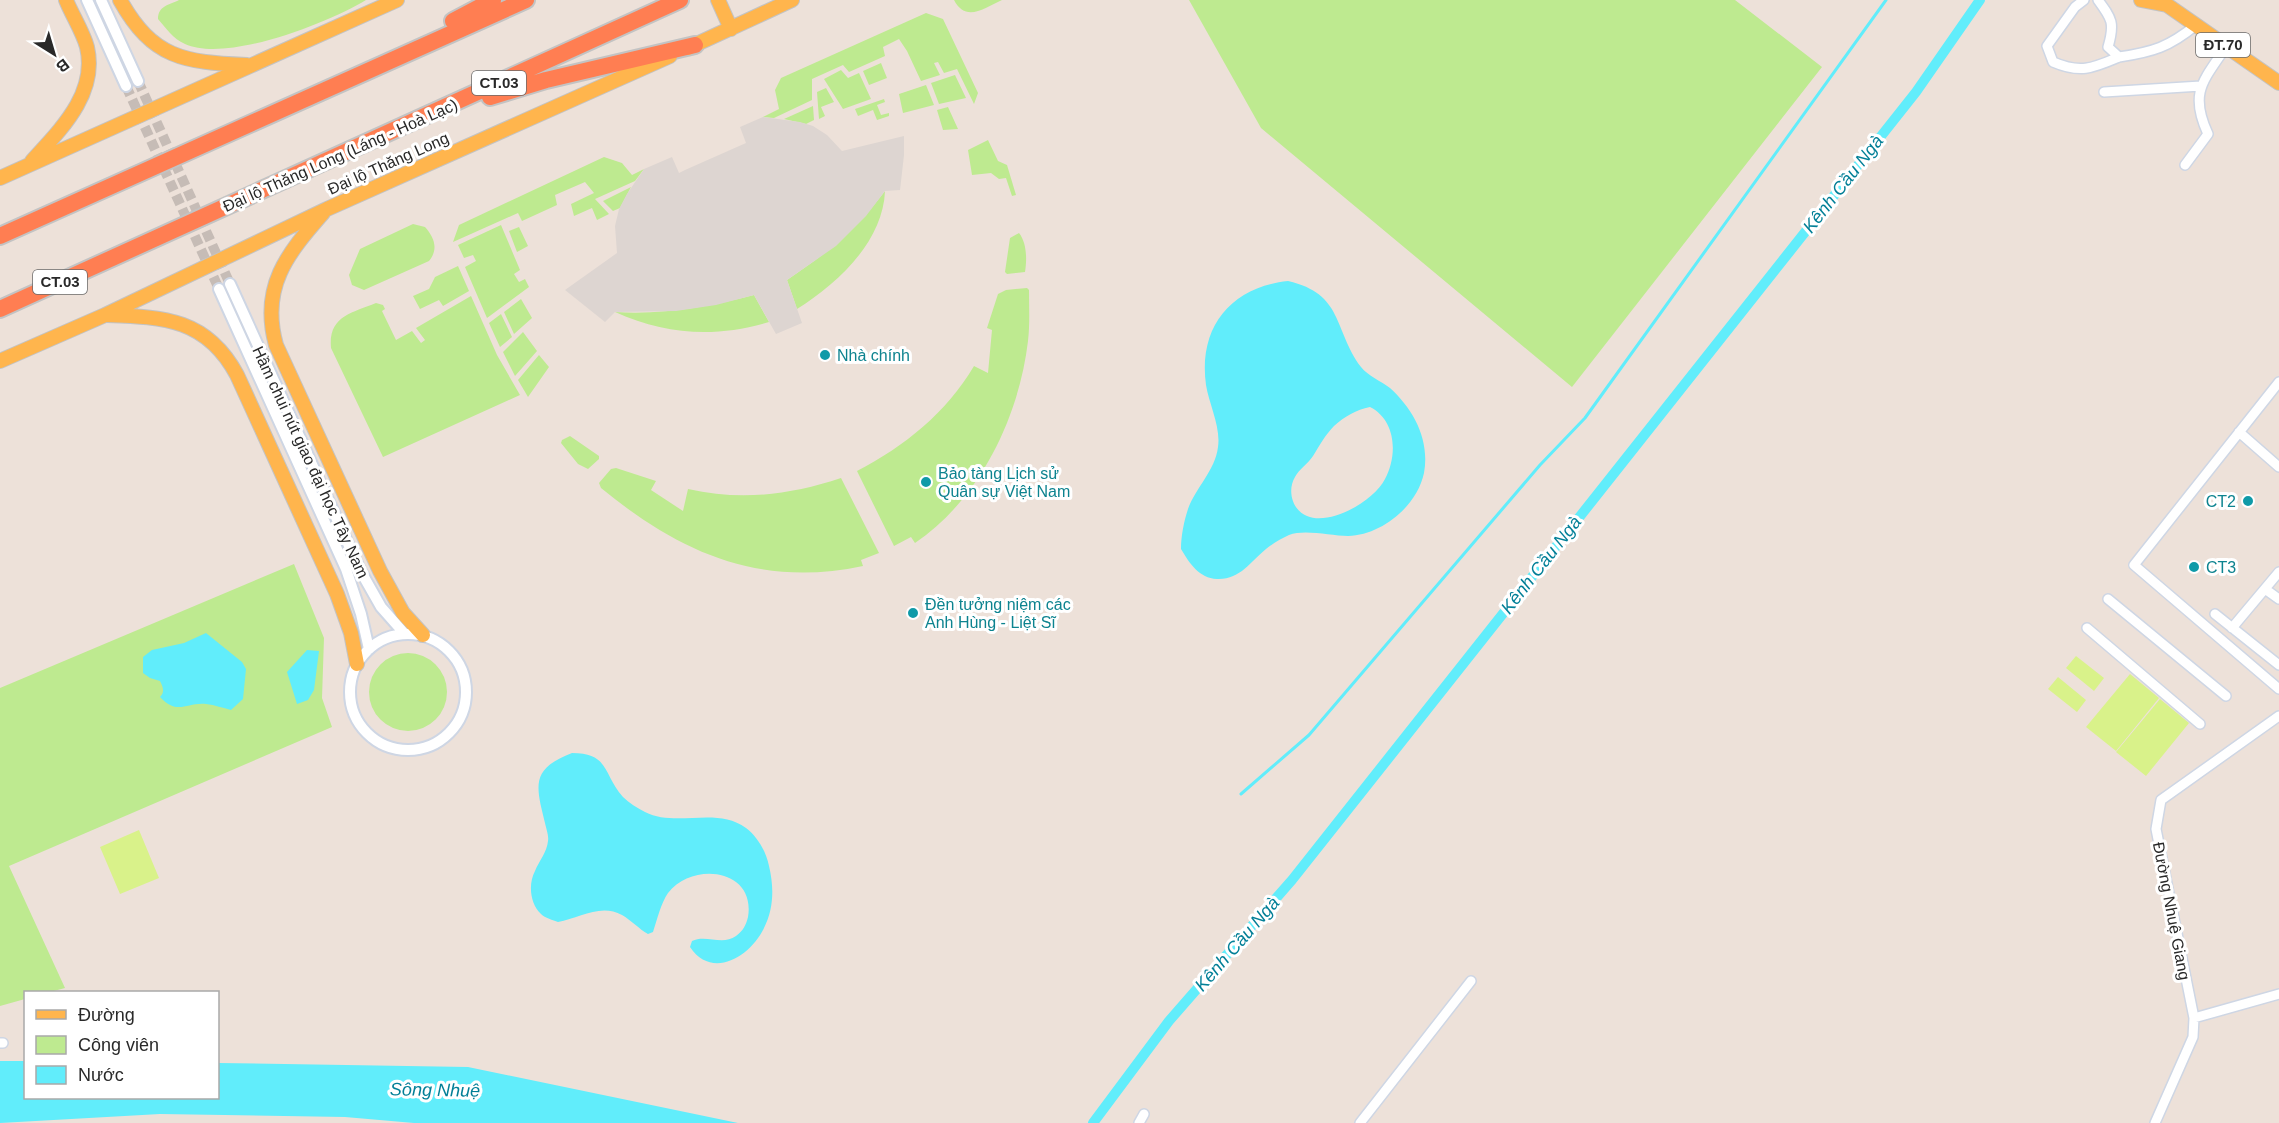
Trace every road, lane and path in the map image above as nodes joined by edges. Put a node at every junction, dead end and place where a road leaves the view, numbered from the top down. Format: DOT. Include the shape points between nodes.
graph roads {
  1 [pos="66,0"];
  2 [pos="87,0"];
  3 [pos="101,0"];
  4 [pos="120,0"];
  5 [pos="397,0"];
  6 [pos="493,0"];
  7 [pos="526,0"];
  8 [pos="680,0"];
  9 [pos="718,0"];
  10 [pos="792,0"];
  11 [pos="2084,0"];
  12 [pos="2098,0"];
  13 [pos="2141,0"];
  14 [pos="2166,3"];
  15 [pos="2196,26"];
  16 [pos="731,29"];
  17 [pos="695,45"];
  18 [pos="2226,47"];
  19 [pos="2119,57"];
  20 [pos="249,65"];
  21 [pos="138,81"];
  22 [pos="2279,83"];
  23 [pos="126,86"];
  24 [pos="2200,86"];
  25 [pos="2104,93"];
  26 [pos="225,135"];
  27 [pos="2185,165"];
  28 [pos="28,166"];
  29 [pos="317,166"];
  30 [pos="0,178"];
  31 [pos="126,179"];
  32 [pos="327,209"];
  33 [pos="0,227"];
  34 [pos="0,236"];
  35 [pos="120,255"];
  36 [pos="230,284"];
  37 [pos="219,289"];
  38 [pos="0,309"];
  39 [pos="105,315"];
  40 [pos="0,319"];
  41 [pos="0,362"];
  42 [pos="2279,382"];
  43 [pos="2238,432"];
  44 [pos="2279,467"];
  45 [pos="2279,572"];
  46 [pos="2265,589"];
  47 [pos="2108,599"];
  48 [pos="2279,599"];
  49 [pos="2215,614"];
  50 [pos="2087,628"];
  51 [pos="2232,628"];
  52 [pos="404,633"];
  53 [pos="423,635"];
  54 [pos="369,649"];
  55 [pos="357,664"];
  56 [pos="2279,665"];
  57 [pos="2279,689"];
  58 [pos="2226,696"];
  59 [pos="2279,716"];
  60 [pos="2200,724"];
  61 [pos="1471,981"];
  62 [pos="2279,994"];
  63 [pos="2193,1018"];
  64 [pos="1360,1123"];
  65 [pos="2155,1123"];
  1 -- 28 [label="main road" via="87,47 86,86 66,123"];
  2 -- 23 [label="street"];
  3 -- 21 [label="street"];
  4 -- 20 [label="main road" via="133,23 166,52 210,63"];
  5 -- 20 [label="main road"];
  6 -- 26 [label="highway" via="282,99"];
  7 -- 26 [label="highway"];
  8 -- 29 [label="highway, Đại lộ Thăng Long (Láng - Hoà Lạc) / CT.03"];
  9 -- 16 [label="main road"];
  10 -- 16 [label="main road, Đại lộ Thăng Long"];
  11 -- 19 [label="street" via="2047,46 2053,62 2081,70"];
  12 -- 19 [label="street" via="2112,19 2108,47"];
  13 -- 14 [label="main road, ĐT.70"];
  14 -- 15 [label="main road, ĐT.70"];
  15 -- 18 [label="main road, ĐT.70"];
  15 -- 19 [label="street" via="2176,42 2148,53"];
  16 -- 17 [label="main road, Đại lộ Thăng Long"];
  17 -- 29 [label="highway" via="481,99 394,141"];
  17 -- 32 [label="main road, Đại lộ Thăng Long"];
  18 -- 22 [label="main road, ĐT.70"];
  18 -- 24 [label="street"];
  20 -- 28 [label="main road"];
  24 -- 25 [label="street"];
  24 -- 27 [label="street" via="2199,114 2208,134"];
  26 -- 31 [label="highway"];
  28 -- 30 [label="main road"];
  29 -- 35 [label="highway, Đại lộ Thăng Long (Láng - Hoà Lạc) / CT.03"];
  31 -- 33 [label="highway"];
  31 -- 34 [label="highway"];
  32 -- 39 [label="main road, Đại lộ Thăng Long"];
  32 -- 53 [label="main road" via="300,239 279,274 271,304 273,332 380,571 403,613"];
  35 -- 38 [label="highway, Đại lộ Thăng Long (Láng - Hoà Lạc) / CT.03"];
  35 -- 40 [label="highway" via="52,296"];
  36 -- 52 [label="street, Hầm chui nút giao đại học Tây Nam" via="360,570 381,606"];
  37 -- 54 [label="street, Hầm chui nút giao đại học Tây Nam" via="346,569"];
  39 -- 41 [label="main road, Đại lộ Thăng Long"];
  39 -- 55 [label="main road" via="166,320 189,327 208,337 226,355 337,594"];
  42 -- 43 [label="street"];
  43 -- 44 [label="street"];
  43 -- 57 [label="street" via="2134,565"];
  45 -- 46 [label="street"];
  46 -- 48 [label="street"];
  46 -- 51 [label="street"];
  47 -- 58 [label="street"];
  49 -- 51 [label="street"];
  50 -- 60 [label="street"];
  51 -- 56 [label="street"];
  52 -- 53 [label="street"];
  52 -- 54 [label="street" via="385,638"];
  53 -- 55 [label="street" via="441,643 455,656 464,673 467,692 464,711 455,728 441,741 423,749 403,751 384,746 360,725 350,702 350,682"];
  54 -- 55 [label="street"];
  59 -- 63 [label="street, Đường Nhuệ Giang" via="2161,801 2156,829"];
  61 -- 64 [label="street"];
  62 -- 63 [label="street"];
  63 -- 65 [label="street, Đường Nhuệ Giang" via="2193,1037"];
}
